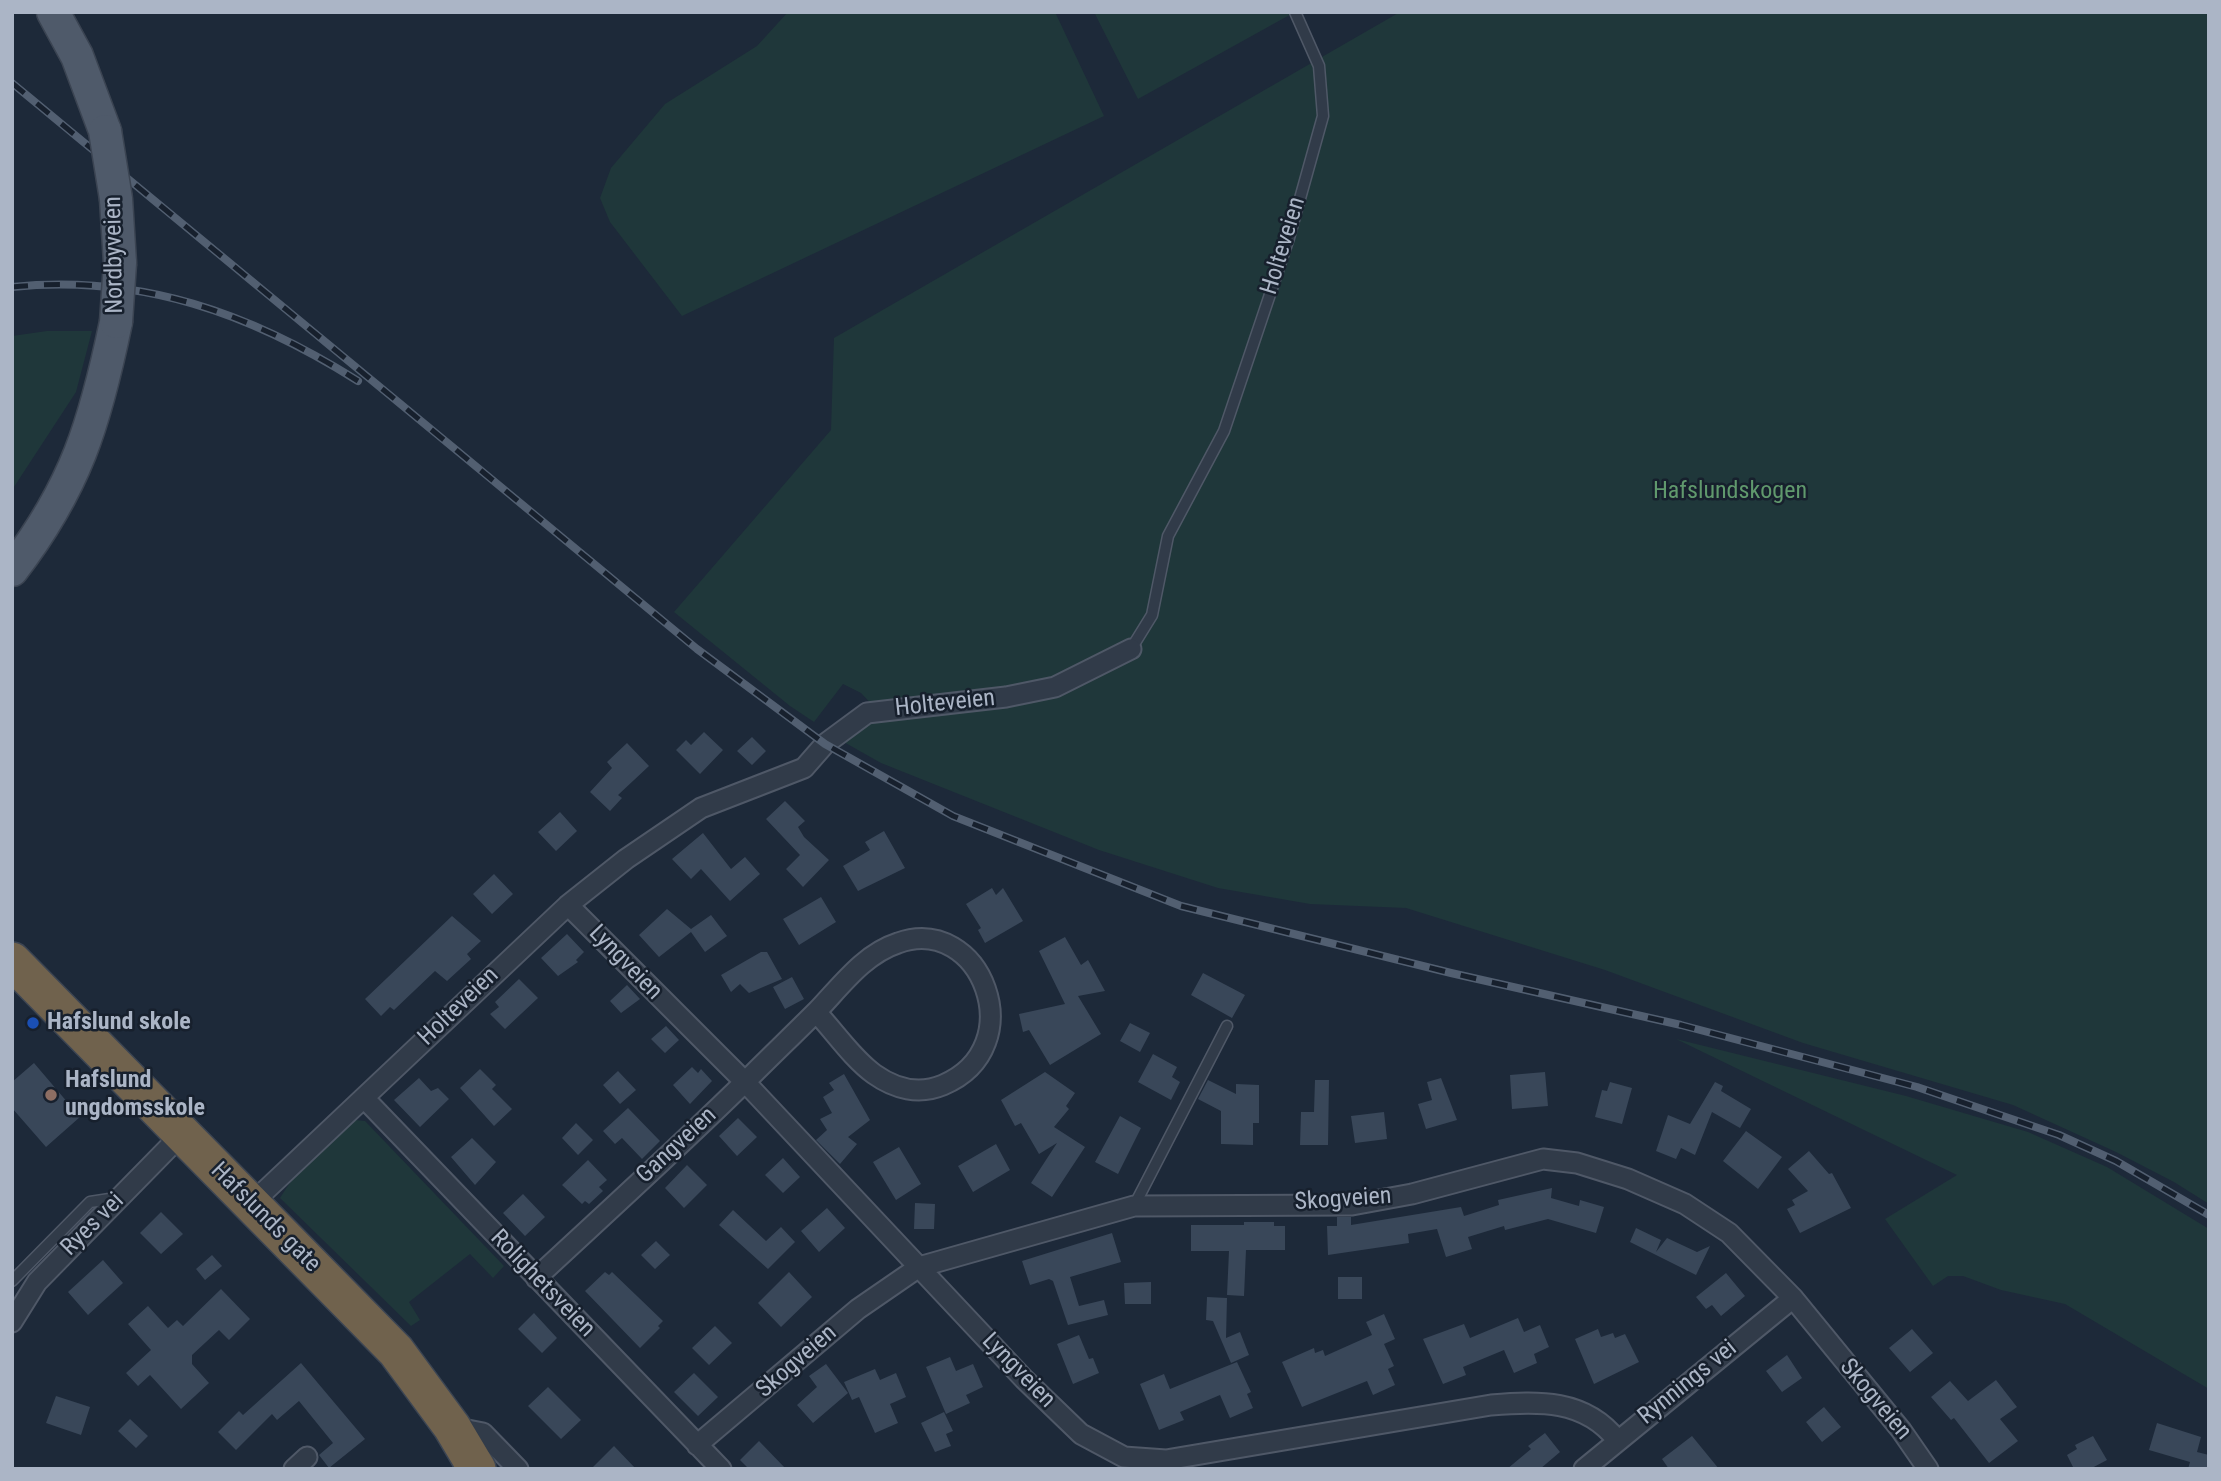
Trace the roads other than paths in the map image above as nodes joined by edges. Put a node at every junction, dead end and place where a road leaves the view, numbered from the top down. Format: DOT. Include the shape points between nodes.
graph roads {
  1 [pos="53,12"];
  2 [pos="1295,12"];
  3 [pos="12,570"];
  4 [pos="1131,649"];
  5 [pos="568,905"];
  6 [pos="20,966"];
  7 [pos="816,1012"];
  8 [pos="1227,1026"];
  9 [pos="745,1082"];
  10 [pos="365,1099"];
  11 [pos="182,1134"];
  12 [pos="120,1198"];
  13 [pos="251,1204"];
  14 [pos="1134,1206"];
  15 [pos="919,1267"];
  16 [pos="536,1278"];
  17 [pos="12,1281"];
  18 [pos="1793,1298"];
  19 [pos="12,1320"];
  20 [pos="468,1430"];
  21 [pos="1617,1440"];
  22 [pos="697,1445"];
  23 [pos="1930,1468"];
  24 [pos="477,1469"];
  25 [pos="518,1469"];
  26 [pos="721,1469"];
  27 [pos="1584,1469"];
  1 -- 3 [label="main road, Nordbyveien, bridge" via="77,56 105,131 120,263 116,322 92,427 54,509"];
  2 -- 4 [label="lane, Holteveien" via="1319,66 1322,116 1289,238 1224,431 1168,536 1152,615"];
  4 -- 5 [label="street, Holteveien" via="1055,687 867,713 825,744 804,768 701,808"];
  5 -- 9 [label="street, Lyngveien"];
  5 -- 10 [label="street, Holteveien"];
  6 -- 11 [label="highway, Hafslunds gate"];
  7 -- 7 [label="street, Gangveien" via="872,957 898,943 924,939 949,946 971,964 987,990 992,1023 985,1046 971,1067 938,1087 912,1090 873,1074"];
  7 -- 9 [label="street, Gangveien"];
  8 -- 14 [label="lane"];
  9 -- 15 [label="street, Lyngveien"];
  9 -- 16 [label="street, Gangveien"];
  10 -- 13 [label="street, Holteveien"];
  10 -- 16 [label="street, Rolighetsveien"];
  11 -- 12 [label="street, Ryes vei"];
  11 -- 13 [label="highway, Hafslunds gate"];
  12 -- 17 [label="lane" via="90,1202"];
  12 -- 19 [label="street, Ryes vei" via="37,1282"];
  13 -- 20 [label="highway, Hafslunds gate"];
  14 -- 15 [label="street, Skogveien"];
  14 -- 18 [label="street, Skogveien" via="1352,1205 1542,1159 1564,1160 1628,1179 1700,1213 1748,1249"];
  15 -- 21 [label="street, Lyngveien" via="1081,1434 1124,1457 1166,1460 1530,1402 1555,1403 1590,1415 1605,1424"];
  15 -- 22 [label="street, Skogveien" via="858,1309"];
  16 -- 22 [label="street, Rolighetsveien"];
  18 -- 21 [label="street, Rynnings vei"];
  18 -- 23 [label="street, Skogveien"];
  20 -- 24 [label="highway, Hafslunds gate"];
  20 -- 25 [label="street"];
  21 -- 27 [label="street, Rynnings vei"];
  22 -- 26 [label="street, Rolighetsveien"];
}
